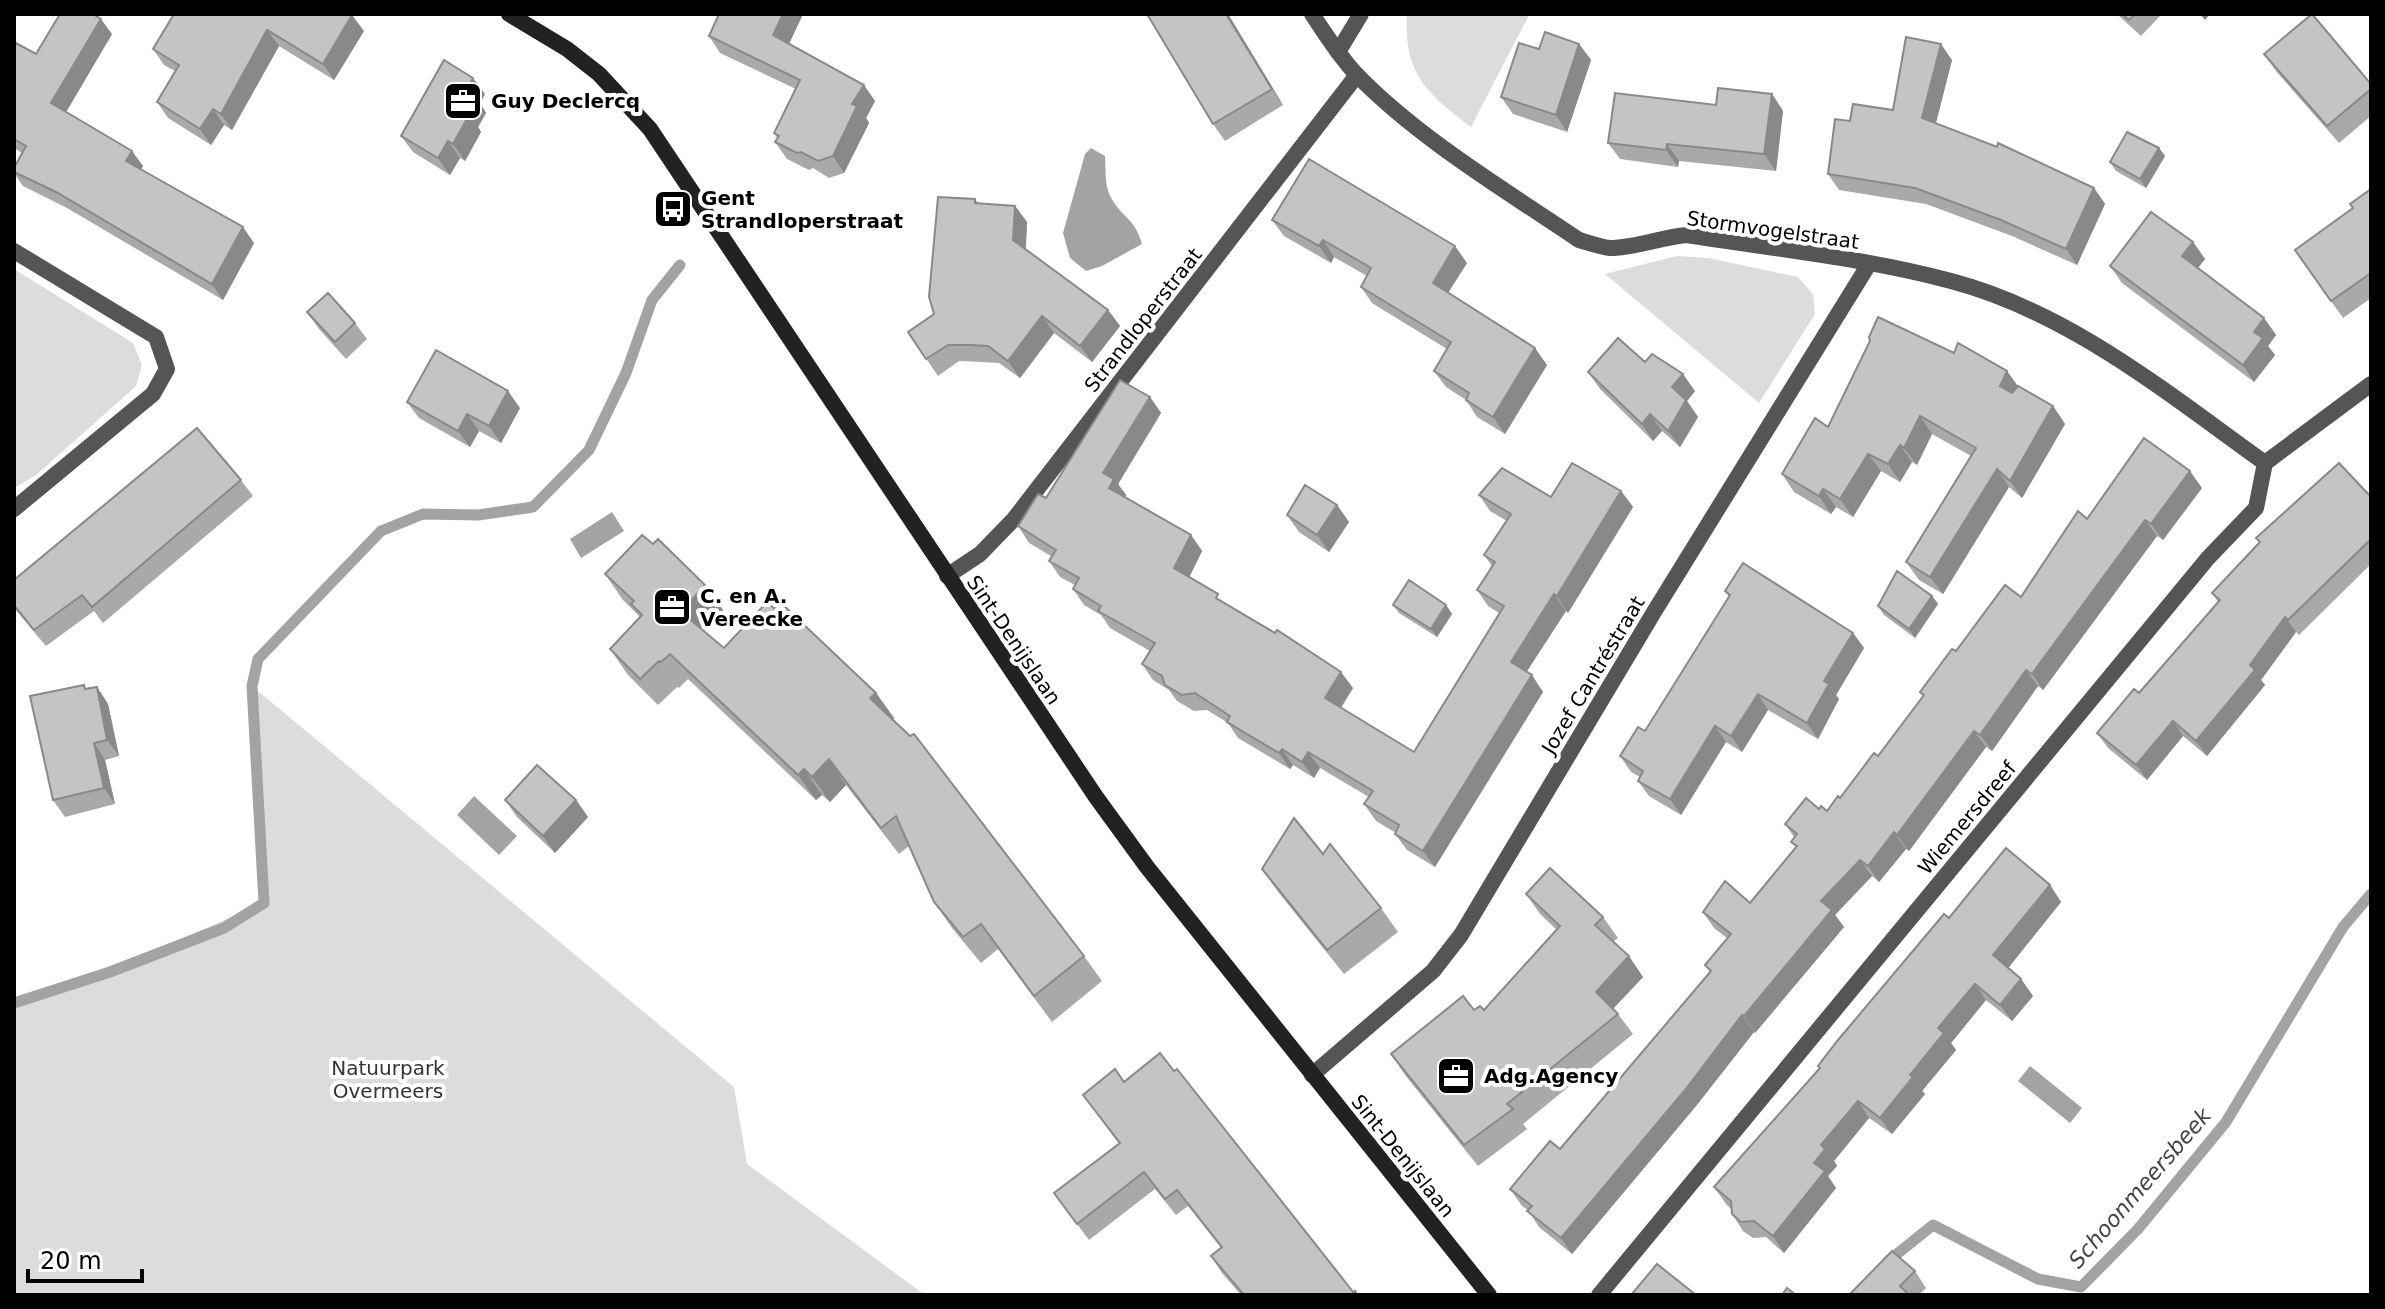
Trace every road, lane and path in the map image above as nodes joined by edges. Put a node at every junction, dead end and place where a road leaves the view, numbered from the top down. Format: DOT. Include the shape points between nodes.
graph roads {
  1 [pos="509,14"];
  2 [pos="1312,14"];
  3 [pos="1361,14"];
  4 [pos="1338,52"];
  5 [pos="1357,75"];
  6 [pos="14,251"];
  7 [pos="1869,264"];
  8 [pos="2371,384"];
  9 [pos="2265,463"];
  10 [pos="14,509"];
  11 [pos="947,576"];
  12 [pos="1312,1075"];
  13 [pos="1489,1295"];
  14 [pos="1599,1295"];
  1 -- 11 [label="street, Sint-Denijslaan" via="599,74 650,129"];
  2 -- 4 [label="street, Stormvogelstraat"];
  3 -- 4 [label="street"];
  4 -- 5 [label="street, Stormvogelstraat"];
  5 -- 7 [label="street, Stormvogelstraat" via="1430,138 1579,240 1607,248 1631,247 1687,235"];
  5 -- 11 [label="street, Strandloperstraat" via="1014,519 980,554"];
  6 -- 10 [label="street" via="156,337 167,369 153,394"];
  7 -- 9 [label="street, Stormvogelstraat" via="1953,282 2026,309 2096,344"];
  7 -- 12 [label="street, Jozef Cantréstraat" via="1461,935 1433,971"];
  8 -- 9 [label="street"];
  9 -- 14 [label="street, Wiemersdreef" via="2256,508 2198,570"];
  11 -- 12 [label="street, Sint-Denijslaan" via="1147,867"];
  12 -- 13 [label="street, Sint-Denijslaan"];
}
